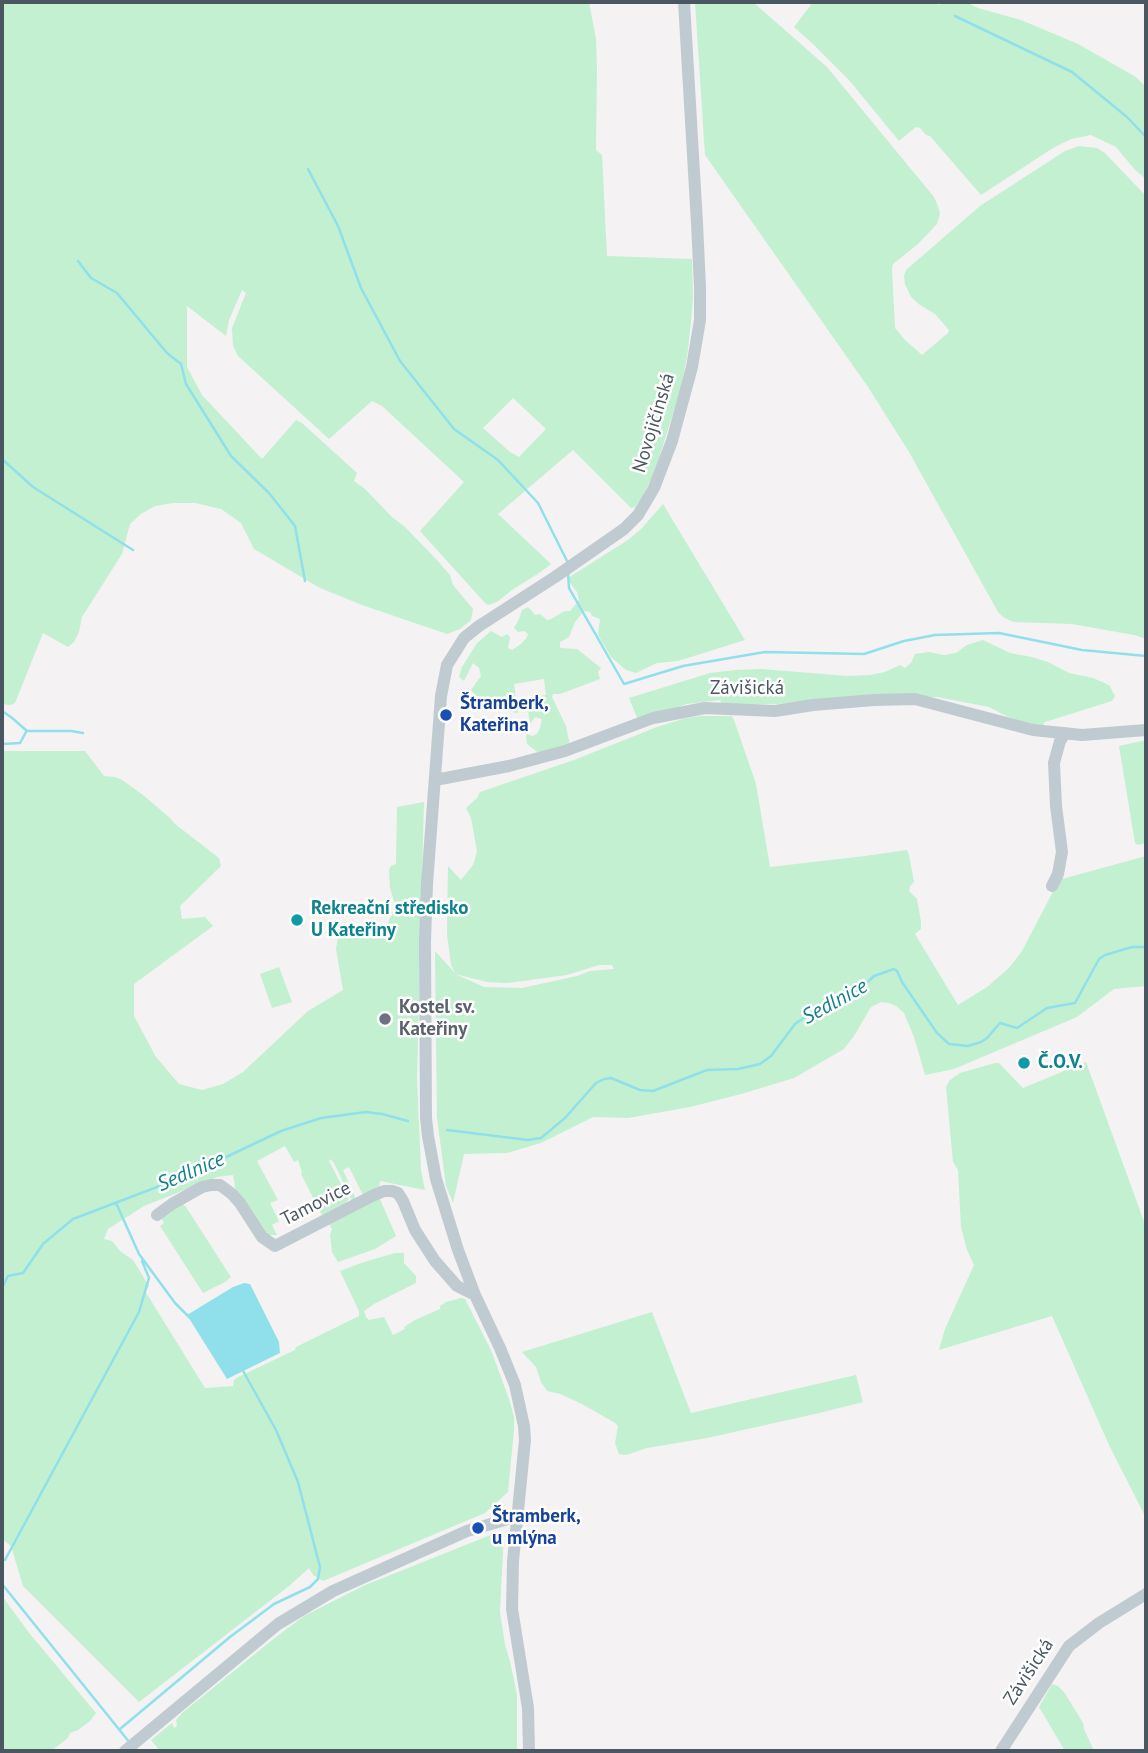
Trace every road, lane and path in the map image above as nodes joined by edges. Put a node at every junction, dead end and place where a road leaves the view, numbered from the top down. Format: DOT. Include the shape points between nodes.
graph roads {
  1 [pos="684,2"];
  2 [pos="1146,730"];
  3 [pos="1065,733"];
  4 [pos="435,780"];
  5 [pos="1052,887"];
  6 [pos="157,1216"];
  7 [pos="475,1295"];
  8 [pos="518,1516"];
  9 [pos="1146,1594"];
  10 [pos="125,1751"];
  11 [pos="529,1751"];
  12 [pos="1002,1751"];
  1 -- 4 [label="street, Novojičínská" via="700,320 672,441 638,515 461,642 443,682"];
  2 -- 3 [label="street, Závišická"];
  3 -- 4 [label="street, Závišická" via="1033,730 915,699 775,711 705,708 653,718 509,766"];
  3 -- 5 [label="street" via="1054,763 1062,852"];
  4 -- 7 [label="street, Novojičínská" via="425,941 426,1118 436,1179"];
  6 -- 7 [label="street, Tamovice" via="202,1187 220,1185 275,1247 372,1196 392,1191 403,1200 435,1261 457,1286"];
  7 -- 8 [label="street, Novojičínská" via="522,1411 525,1440"];
  8 -- 10 [label="street" via="467,1531 333,1591 278,1624"];
  8 -- 11 [label="street, Novojičínská" via="512,1609 528,1708"];
  9 -- 12 [label="street, Závišická" via="1069,1646"];
}
